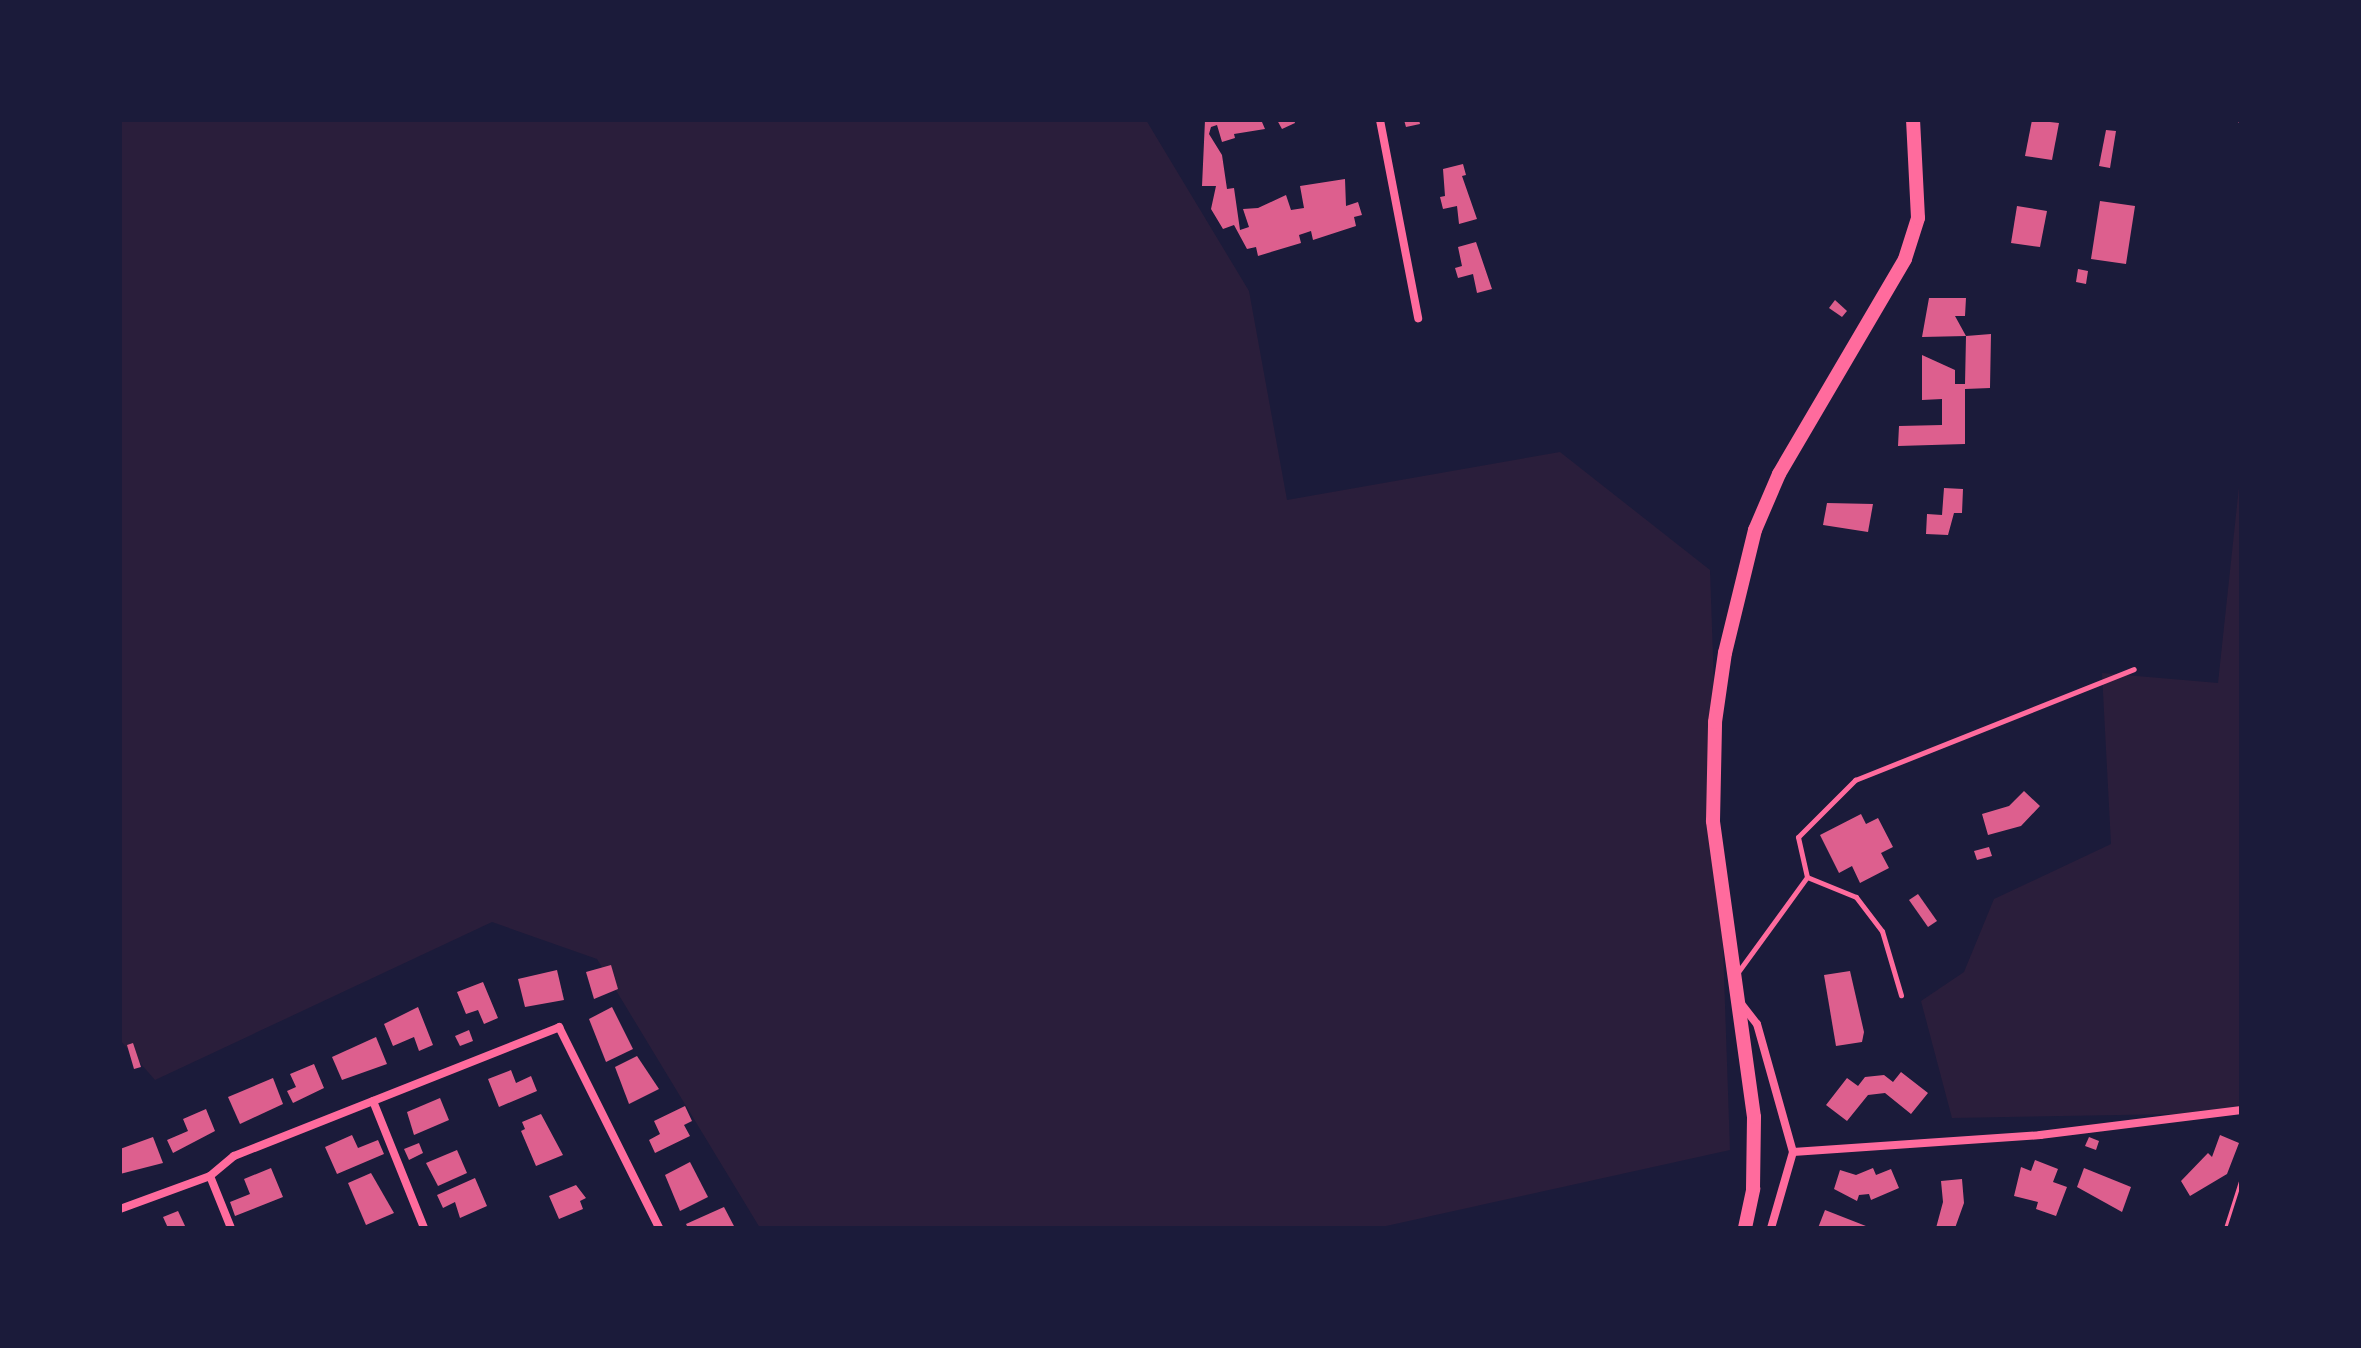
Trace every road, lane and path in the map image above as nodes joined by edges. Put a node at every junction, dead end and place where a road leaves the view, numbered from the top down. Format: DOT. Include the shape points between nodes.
graph roads {
  1 [pos="1380,120"];
  2 [pos="1913,120"];
  3 [pos="1418,318"];
  4 [pos="2134,669"];
  5 [pos="1807,877"];
  6 [pos="1737,974"];
  7 [pos="1901,995"];
  8 [pos="1741,1005"];
  9 [pos="373,1101"];
  10 [pos="2241,1110"];
  11 [pos="1793,1152"];
  12 [pos="210,1176"];
  13 [pos="2241,1178"];
  14 [pos="120,1209"];
  15 [pos="231,1228"];
  16 [pos="424,1228"];
  17 [pos="659,1228"];
  18 [pos="1745,1228"];
  19 [pos="1771,1228"];
  20 [pos="2225,1228"];
  1 -- 3 [label="street"];
  2 -- 6 [label="main road" via="1918,218 1905,259 1779,474 1739,586 1715,722 1713,821"];
  4 -- 5 [label="lane" via="1855,780 1798,837"];
  5 -- 6 [label="lane"];
  5 -- 7 [label="lane" via="1856,897 1882,931"];
  6 -- 8 [label="main road"];
  8 -- 11 [label="street" via="1757,1024"];
  8 -- 18 [label="main road" via="1755,1150"];
  9 -- 12 [label="street" via="234,1156"];
  9 -- 16 [label="street"];
  9 -- 17 [label="street" via="559,1027"];
  10 -- 11 [label="street" via="2040,1135"];
  11 -- 19 [label="street"];
  12 -- 14 [label="street"];
  12 -- 15 [label="street"];
  13 -- 20 [label="path"];
}
